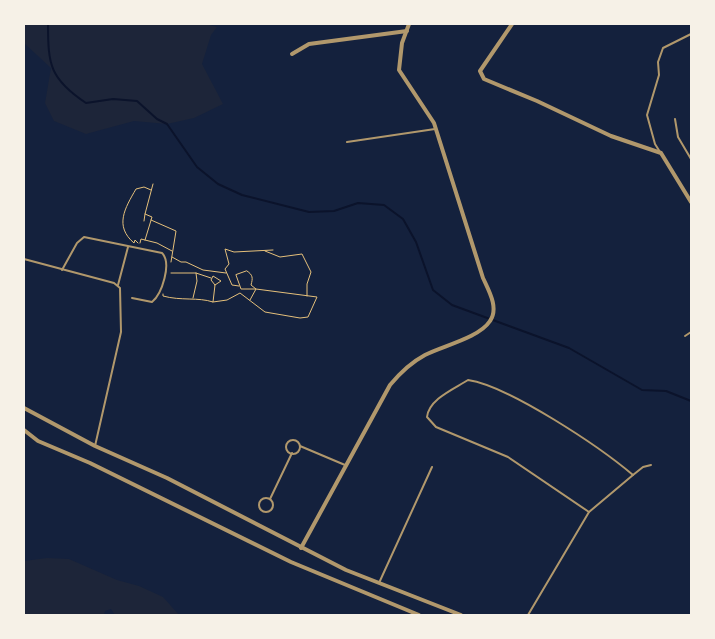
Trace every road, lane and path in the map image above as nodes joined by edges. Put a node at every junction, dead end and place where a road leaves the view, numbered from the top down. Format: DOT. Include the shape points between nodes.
graph roads {
  1 [pos="409,24"];
  2 [pos="512,24"];
  3 [pos="407,31"];
  4 [pos="691,34"];
  5 [pos="292,54"];
  6 [pos="675,119"];
  7 [pos="435,129"];
  8 [pos="348,142"];
  9 [pos="661,153"];
  10 [pos="691,159"];
  11 [pos="153,184"];
  12 [pos="151,190"];
  13 [pos="691,202"];
  14 [pos="145,214"];
  15 [pos="151,220"];
  16 [pos="144,221"];
  17 [pos="145,240"];
  18 [pos="128,247"];
  19 [pos="273,250"];
  20 [pos="172,251"];
  21 [pos="265,251"];
  22 [pos="172,255"];
  23 [pos="24,258"];
  24 [pos="171,264"];
  25 [pos="62,270"];
  26 [pos="196,273"];
  27 [pos="227,273"];
  28 [pos="170,276"];
  29 [pos="211,278"];
  30 [pos="118,285"];
  31 [pos="215,285"];
  32 [pos="239,286"];
  33 [pos="256,289"];
  34 [pos="163,291"];
  35 [pos="307,296"];
  36 [pos="132,298"];
  37 [pos="193,299"];
  38 [pos="250,300"];
  39 [pos="214,302"];
  40 [pos="691,332"];
  41 [pos="685,336"];
  42 [pos="24,408"];
  43 [pos="24,430"];
  44 [pos="95,446"];
  45 [pos="300,446"];
  46 [pos="292,454"];
  47 [pos="651,465"];
  48 [pos="347,466"];
  49 [pos="432,467"];
  50 [pos="633,475"];
  51 [pos="270,499"];
  52 [pos="589,512"];
  53 [pos="301,548"];
  54 [pos="379,583"];
  55 [pos="419,615"];
  56 [pos="461,615"];
  57 [pos="528,615"];
  1 -- 3 [label="street"];
  2 -- 9 [label="street" via="480,71 484,79 611,136"];
  3 -- 5 [label="street" via="309,44"];
  3 -- 7 [label="street" via="399,70 426,109"];
  4 -- 9 [label="lane" via="663,48 658,62 659,75 647,115 655,144"];
  6 -- 10 [label="lane" via="678,137"];
  7 -- 8 [label="lane"];
  7 -- 48 [label="street" via="483,278 494,302 491,320 481,330 424,356 403,370 380,401"];
  9 -- 13 [label="street"];
  11 -- 12 [label="path"];
  12 -- 14 [label="path"];
  12 -- 17 [label="path" via="136,189 126,205 122,223 125,235 134,243 135,240 139,244 141,239"];
  14 -- 15 [label="path" via="152,217"];
  14 -- 16 [label="path"];
  15 -- 17 [label="path"];
  15 -- 20 [label="path" via="176,232"];
  17 -- 20 [label="path"];
  18 -- 25 [label="lane" via="84,237"];
  18 -- 30 [label="lane"];
  18 -- 36 [label="lane" via="156,250 165,256 166,263 158,297 152,302"];
  19 -- 21 [label="path"];
  20 -- 22 [label="path"];
  21 -- 27 [label="path" via="234,252 225,249 229,264"];
  21 -- 35 [label="path" via="280,258 302,254 310,272"];
  22 -- 24 [label="path"];
  22 -- 27 [label="path" via="181,262 208,271"];
  23 -- 25 [label="lane"];
  25 -- 30 [label="lane"];
  26 -- 28 [label="path" via="176,272"];
  26 -- 29 [label="path"];
  26 -- 37 [label="path"];
  27 -- 32 [label="path" via="232,286"];
  29 -- 31 [label="path"];
  29 -- 31 [label="path" via="218,277 222,281"];
  30 -- 44 [label="lane" via="121,292 121,332"];
  31 -- 39 [label="path"];
  32 -- 33 [label="path" via="241,289"];
  32 -- 33 [label="path" via="236,275 247,271 251,273 251,284"];
  33 -- 35 [label="path"];
  33 -- 38 [label="path"];
  34 -- 37 [label="path" via="163,296 176,300"];
  35 -- 38 [label="path" via="317,298 308,317 300,318 265,312"];
  37 -- 39 [label="path"];
  38 -- 39 [label="path" via="240,293 222,302"];
  40 -- 41 [label="lane"];
  42 -- 44 [label="street"];
  43 -- 55 [label="street" via="38,440 291,562"];
  44 -- 53 [label="street" via="167,478"];
  45 -- 46 [label="lane"];
  45 -- 46 [label="lane" via="296,440 288,441 286,448"];
  45 -- 48 [label="lane"];
  46 -- 51 [label="lane"];
  47 -- 50 [label="lane"];
  48 -- 53 [label="street"];
  49 -- 54 [label="lane"];
  50 -- 52 [label="lane"];
  50 -- 52 [label="lane" via="548,416 478,381 468,380 433,403 428,410 427,418 436,427 508,457"];
  51 -- 51 [label="lane" via="264,498 260,502 262,510 272,509"];
  52 -- 57 [label="lane"];
  53 -- 54 [label="street"];
  54 -- 56 [label="street"];
}
